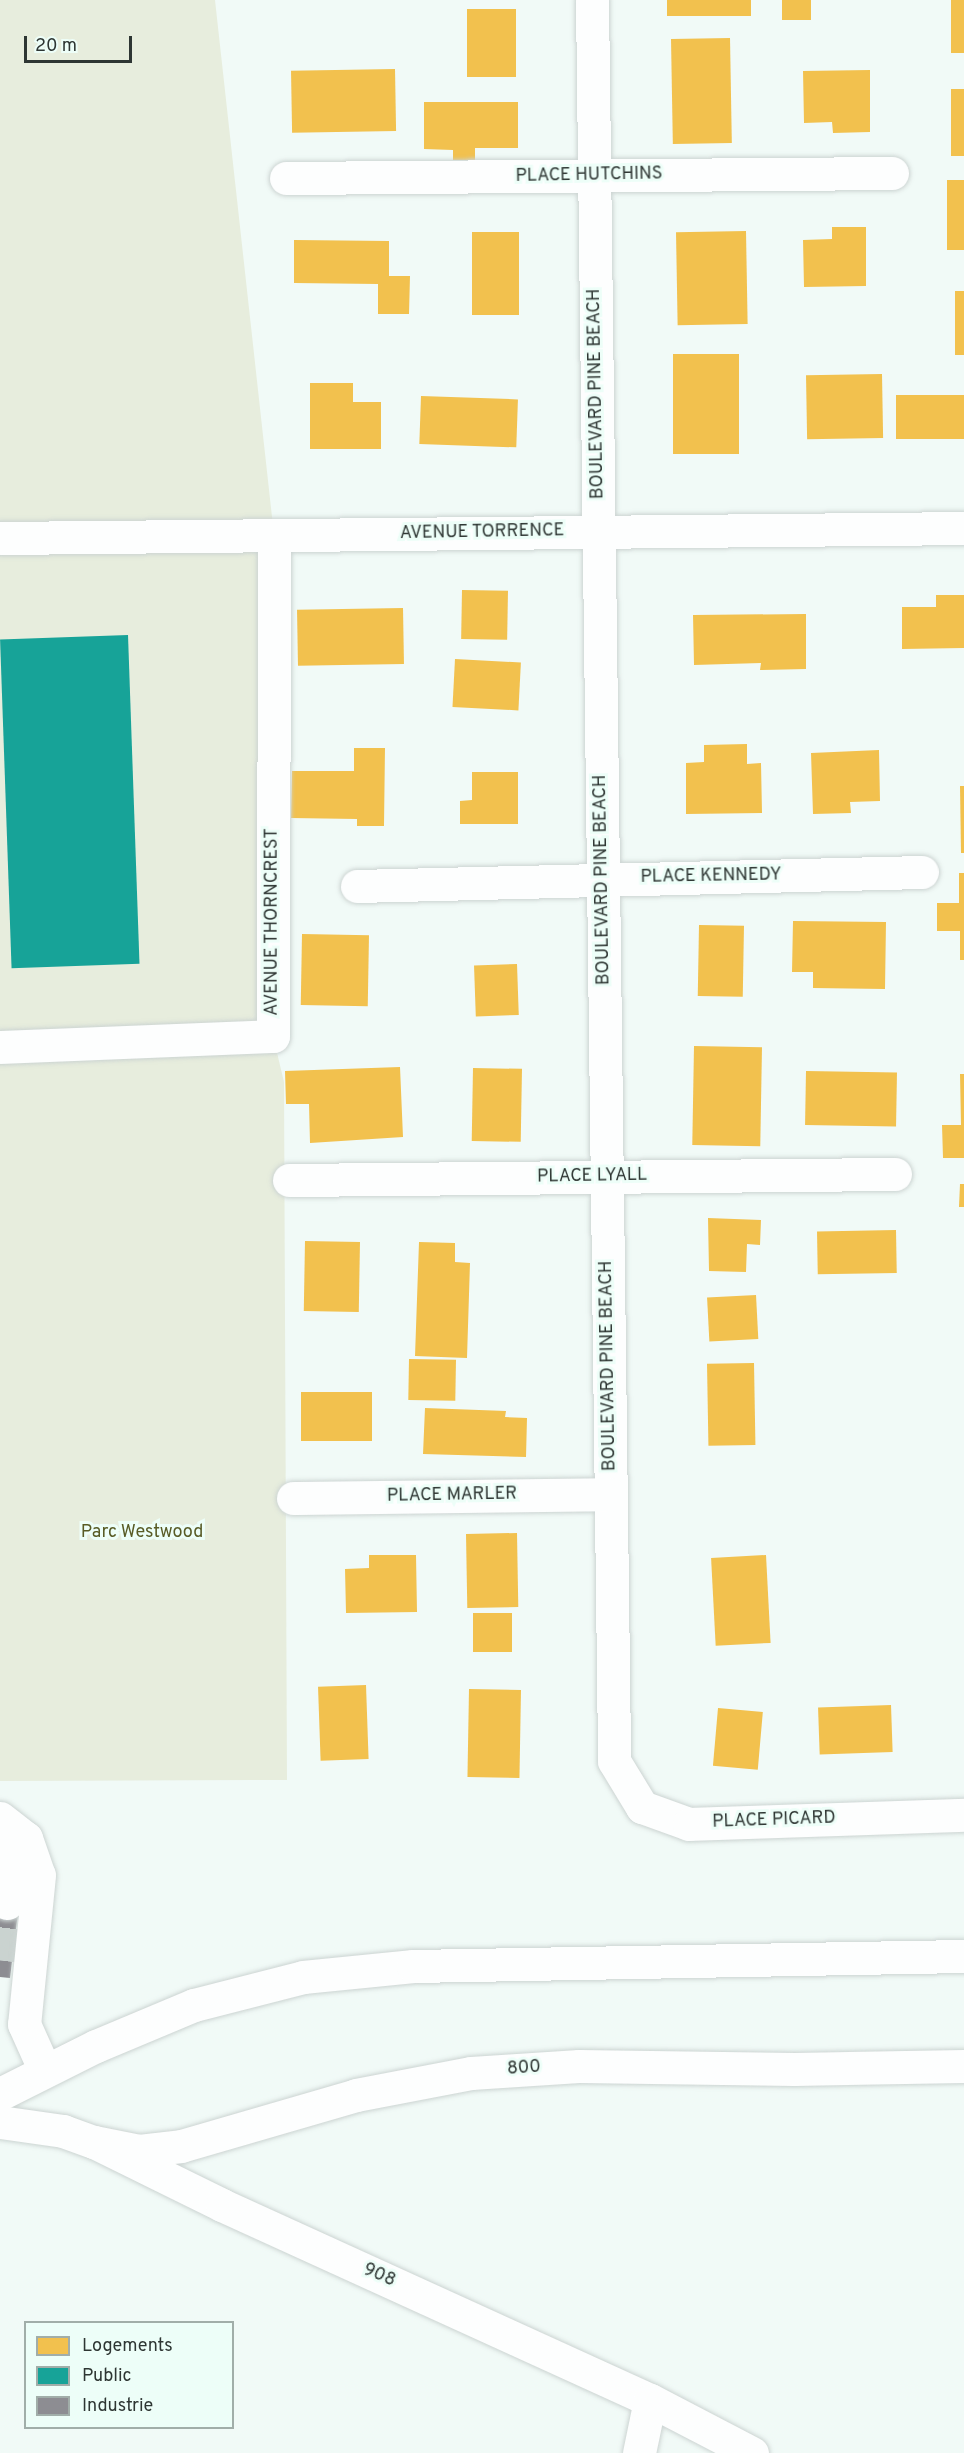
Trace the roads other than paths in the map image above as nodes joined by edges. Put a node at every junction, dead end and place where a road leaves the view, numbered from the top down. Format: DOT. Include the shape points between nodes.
graph roads {
  1 [pos="592,0"];
  2 [pos="892,173"];
  3 [pos="594,176"];
  4 [pos="286,178"];
  5 [pos="964,528"];
  6 [pos="598,532"];
  7 [pos="274,535"];
  8 [pos="0,538"];
  9 [pos="922,872"];
  10 [pos="603,880"];
  11 [pos="357,886"];
  12 [pos="0,1047"];
  13 [pos="895,1174"];
  14 [pos="606,1177"];
  15 [pos="289,1180"];
  16 [pos="610,1494"];
  17 [pos="293,1498"];
  18 [pos="614,1761"];
  19 [pos="964,1815"];
  20 [pos="0,1818"];
  21 [pos="0,1839"];
  22 [pos="7,1903"];
  23 [pos="964,1956"];
  24 [pos="0,2028"];
  25 [pos="964,2066"];
  26 [pos="24,2081"];
  27 [pos="0,2122"];
  28 [pos="94,2142"];
  29 [pos="650,2400"];
  30 [pos="639,2453"];
  31 [pos="752,2453"];
  1 -- 3 [label="street, BOULEVARD PINE BEACH"];
  2 -- 3 [label="street, PLACE HUTCHINS"];
  3 -- 4 [label="street, PLACE HUTCHINS"];
  3 -- 6 [label="street, BOULEVARD PINE BEACH"];
  5 -- 6 [label="street, AVENUE TORRENCE"];
  6 -- 7 [label="street, AVENUE TORRENCE"];
  6 -- 10 [label="street, BOULEVARD PINE BEACH"];
  7 -- 8 [label="street, AVENUE TORRENCE"];
  7 -- 12 [label="street, AVENUE THORNCREST" via="273,1036"];
  9 -- 10 [label="street, PLACE KENNEDY"];
  10 -- 11 [label="street, PLACE KENNEDY"];
  10 -- 14 [label="street, BOULEVARD PINE BEACH"];
  13 -- 14 [label="street, PLACE LYALL"];
  14 -- 15 [label="street, PLACE LYALL"];
  14 -- 16 [label="street, BOULEVARD PINE BEACH"];
  16 -- 17 [label="street, PLACE MARLER"];
  16 -- 18 [label="street, BOULEVARD PINE BEACH"];
  18 -- 19 [label="street, PLACE PICARD" via="642,1807 689,1824"];
  20 -- 26 [label="street" via="26,1838 39,1875 24,2024"];
  21 -- 22 [label="street" via="9,1861"];
  23 -- 26 [label="street" via="530,1962 354,1970 303,1977 194,2005"];
  24 -- 26 [label="street"];
  25 -- 28 [label="street, 800" via="579,2066 471,2073 356,2095 181,2146 139,2151"];
  27 -- 28 [label="street, 908" via="63,2131"];
  28 -- 29 [label="street, 908" via="222,2205"];
  29 -- 30 [label="street"];
  29 -- 31 [label="street, 908"];
}
